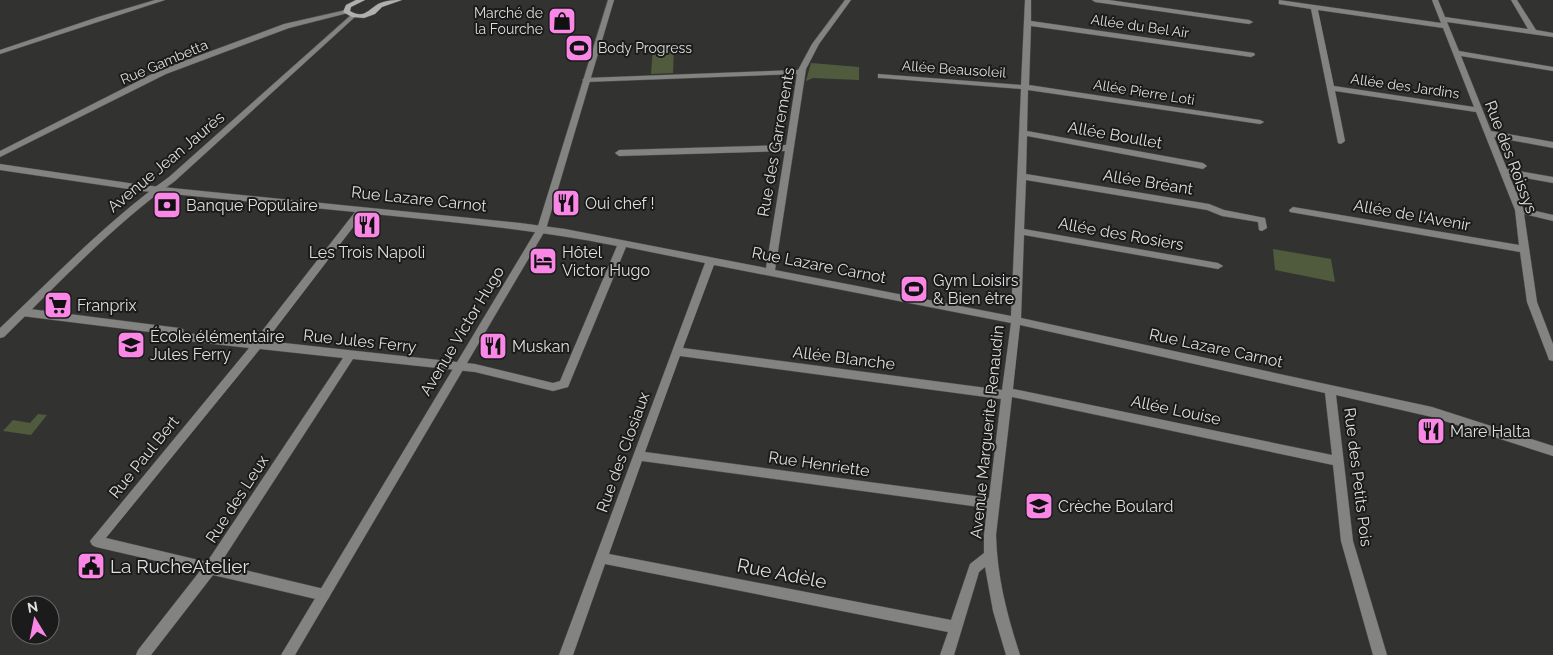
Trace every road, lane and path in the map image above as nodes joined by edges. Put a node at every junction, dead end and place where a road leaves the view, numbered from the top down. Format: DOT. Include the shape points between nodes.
graph roads {
  1 [pos="162,0"];
  2 [pos="362,0"];
  3 [pos="373,0"];
  4 [pos="399,0"];
  5 [pos="611,0"];
  6 [pos="848,0"];
  7 [pos="1028,0"];
  8 [pos="1095,0"];
  9 [pos="1435,0"];
  10 [pos="1514,0"];
  11 [pos="1281,2"];
  12 [pos="380,6"];
  13 [pos="1314,7"];
  14 [pos="350,14"];
  15 [pos="1026,22"];
  16 [pos="1249,22"];
  17 [pos="1444,22"];
  18 [pos="1533,32"];
  19 [pos="1553,35"];
  20 [pos="0,52"];
  21 [pos="1455,53"];
  22 [pos="1251,55"];
  23 [pos="1553,69"];
  24 [pos="801,72"];
  25 [pos="882,76"];
  26 [pos="586,80"];
  27 [pos="1025,87"];
  28 [pos="1330,88"];
  29 [pos="1477,110"];
  30 [pos="1260,122"];
  31 [pos="1023,133"];
  32 [pos="1488,133"];
  33 [pos="1341,140"];
  34 [pos="1553,144"];
  35 [pos="789,148"];
  36 [pos="619,153"];
  37 [pos="0,154"];
  38 [pos="1203,166"];
  39 [pos="0,167"];
  40 [pos="1504,171"];
  41 [pos="1021,176"];
  42 [pos="1553,180"];
  43 [pos="156,189"];
  44 [pos="362,210"];
  45 [pos="1294,210"];
  46 [pos="1519,210"];
  47 [pos="1553,218"];
  48 [pos="1262,228"];
  49 [pos="541,229"];
  50 [pos="1019,231"];
  51 [pos="623,243"];
  52 [pos="1525,249"];
  53 [pos="711,260"];
  54 [pos="1218,266"];
  55 [pos="770,272"];
  56 [pos="22,312"];
  57 [pos="1016,321"];
  58 [pos="0,334"];
  59 [pos="256,345"];
  60 [pos="677,351"];
  61 [pos="350,355"];
  62 [pos="1553,357"];
  63 [pos="459,367"];
  64 [pos="1330,389"];
  65 [pos="1007,393"];
  66 [pos="1553,451"];
  67 [pos="638,456"];
  68 [pos="1338,461"];
  69 [pos="995,504"];
  70 [pos="990,556"];
  71 [pos="602,558"];
  72 [pos="211,568"];
  73 [pos="324,594"];
  74 [pos="955,627"];
  75 [pos="143,655"];
  76 [pos="288,655"];
  77 [pos="566,655"];
  78 [pos="947,655"];
  79 [pos="1013,655"];
  80 [pos="1380,655"];
  1 -- 20 [label="street"];
  2 -- 14 [label="main road" via="348,6"];
  3 -- 12 [label="main road"];
  4 -- 12 [label="main road"];
  5 -- 26 [label="street, Avenue Victor Hugo"];
  6 -- 24 [label="street, Rue des Garrements" via="816,44"];
  7 -- 15 [label="street, Avenue Marguerite Renaudin"];
  8 -- 16 [label="street"];
  9 -- 17 [label="street, Rue des Roissys"];
  10 -- 18 [label="street"];
  11 -- 13 [label="street"];
  12 -- 14 [label="main road" via="371,14"];
  13 -- 17 [label="street"];
  13 -- 28 [label="street, Allée des Jardins"];
  14 -- 37 [label="street, Rue Gambetta" via="287,26 164,72"];
  14 -- 43 [label="street, Avenue Jean Jaurès" via="172,179"];
  15 -- 22 [label="street, Allée du Bel Air"];
  15 -- 27 [label="street, Avenue Marguerite Renaudin"];
  17 -- 18 [label="street"];
  17 -- 21 [label="street, Rue des Roissys"];
  18 -- 19 [label="street"];
  21 -- 23 [label="street"];
  21 -- 29 [label="street, Rue des Roissys"];
  24 -- 26 [label="street"];
  24 -- 35 [label="street, Rue des Garrements"];
  25 -- 27 [label="street, Allée Beausoleil"];
  26 -- 49 [label="street, Avenue Victor Hugo"];
  27 -- 30 [label="street, Allée Pierre Loti"];
  27 -- 31 [label="street, Avenue Marguerite Renaudin"];
  28 -- 29 [label="street, Allée des Jardins"];
  28 -- 33 [label="street, Allée des Jardins"];
  29 -- 32 [label="street, Rue des Roissys"];
  31 -- 38 [label="street, Allée Boullet"];
  31 -- 41 [label="street, Avenue Marguerite Renaudin"];
  32 -- 34 [label="street"];
  32 -- 40 [label="street, Rue des Roissys"];
  35 -- 36 [label="street"];
  35 -- 55 [label="street, Rue des Garrements"];
  39 -- 43 [label="street, Rue Lazare Carnot"];
  40 -- 42 [label="street"];
  40 -- 46 [label="street, Rue des Roissys"];
  41 -- 48 [label="street, Allée Bréant" via="1209,207 1222,213 1262,220"];
  41 -- 50 [label="street, Avenue Marguerite Renaudin"];
  43 -- 44 [label="street, Rue Lazare Carnot"];
  43 -- 56 [label="street, Avenue Jean Jaurès"];
  44 -- 49 [label="street, Rue Lazare Carnot"];
  44 -- 59 [label="street, Rue Paul Bert"];
  45 -- 52 [label="street, Allée de l'Avenir"];
  46 -- 47 [label="street"];
  46 -- 52 [label="street, Rue des Roissys"];
  49 -- 51 [label="street, Rue Lazare Carnot"];
  49 -- 63 [label="street, Avenue Victor Hugo"];
  50 -- 54 [label="street, Allée des Rosiers"];
  50 -- 57 [label="street, Avenue Marguerite Renaudin"];
  51 -- 53 [label="street, Rue Lazare Carnot"];
  51 -- 63 [label="street, Rue Jules Ferry" via="564,384 554,387"];
  52 -- 62 [label="street, Rue des Roissys" via="1532,302"];
  53 -- 55 [label="street, Rue Lazare Carnot"];
  53 -- 60 [label="street, Rue des Closiaux"];
  55 -- 57 [label="street, Rue Lazare Carnot"];
  56 -- 58 [label="street, Avenue Jean Jaurès"];
  56 -- 59 [label="street, Rue Jules Ferry"];
  57 -- 64 [label="street, Rue Lazare Carnot"];
  57 -- 65 [label="street, Avenue Marguerite Renaudin"];
  59 -- 61 [label="street, Rue Jules Ferry"];
  59 -- 72 [label="street, Rue Paul Bert" via="96,541"];
  60 -- 65 [label="street, Allée Blanche"];
  60 -- 67 [label="street, Rue des Closiaux"];
  61 -- 63 [label="street, Rue Jules Ferry"];
  61 -- 72 [label="street, Rue des Leux"];
  63 -- 73 [label="street, Avenue Victor Hugo"];
  64 -- 66 [label="street, Rue Lazare Carnot" via="1432,412"];
  64 -- 68 [label="street, Rue des Petits Pois"];
  65 -- 68 [label="street, Allée Louise"];
  65 -- 69 [label="street, Avenue Marguerite Renaudin"];
  67 -- 69 [label="street, Rue Henriette"];
  67 -- 71 [label="street, Rue des Closiaux"];
  68 -- 80 [label="street, Rue des Petits Pois" via="1346,541"];
  69 -- 70 [label="street, Avenue Marguerite Renaudin"];
  70 -- 74 [label="street" via="974,568"];
  70 -- 79 [label="street, Avenue Marguerite Renaudin" via="1000,616"];
  71 -- 74 [label="street, Rue Adèle"];
  71 -- 77 [label="street, Rue des Closiaux"];
  72 -- 73 [label="street, Rue Paul Bert"];
  72 -- 75 [label="street, Rue des Leux"];
  73 -- 76 [label="street, Avenue Victor Hugo"];
  74 -- 78 [label="street"];
}
